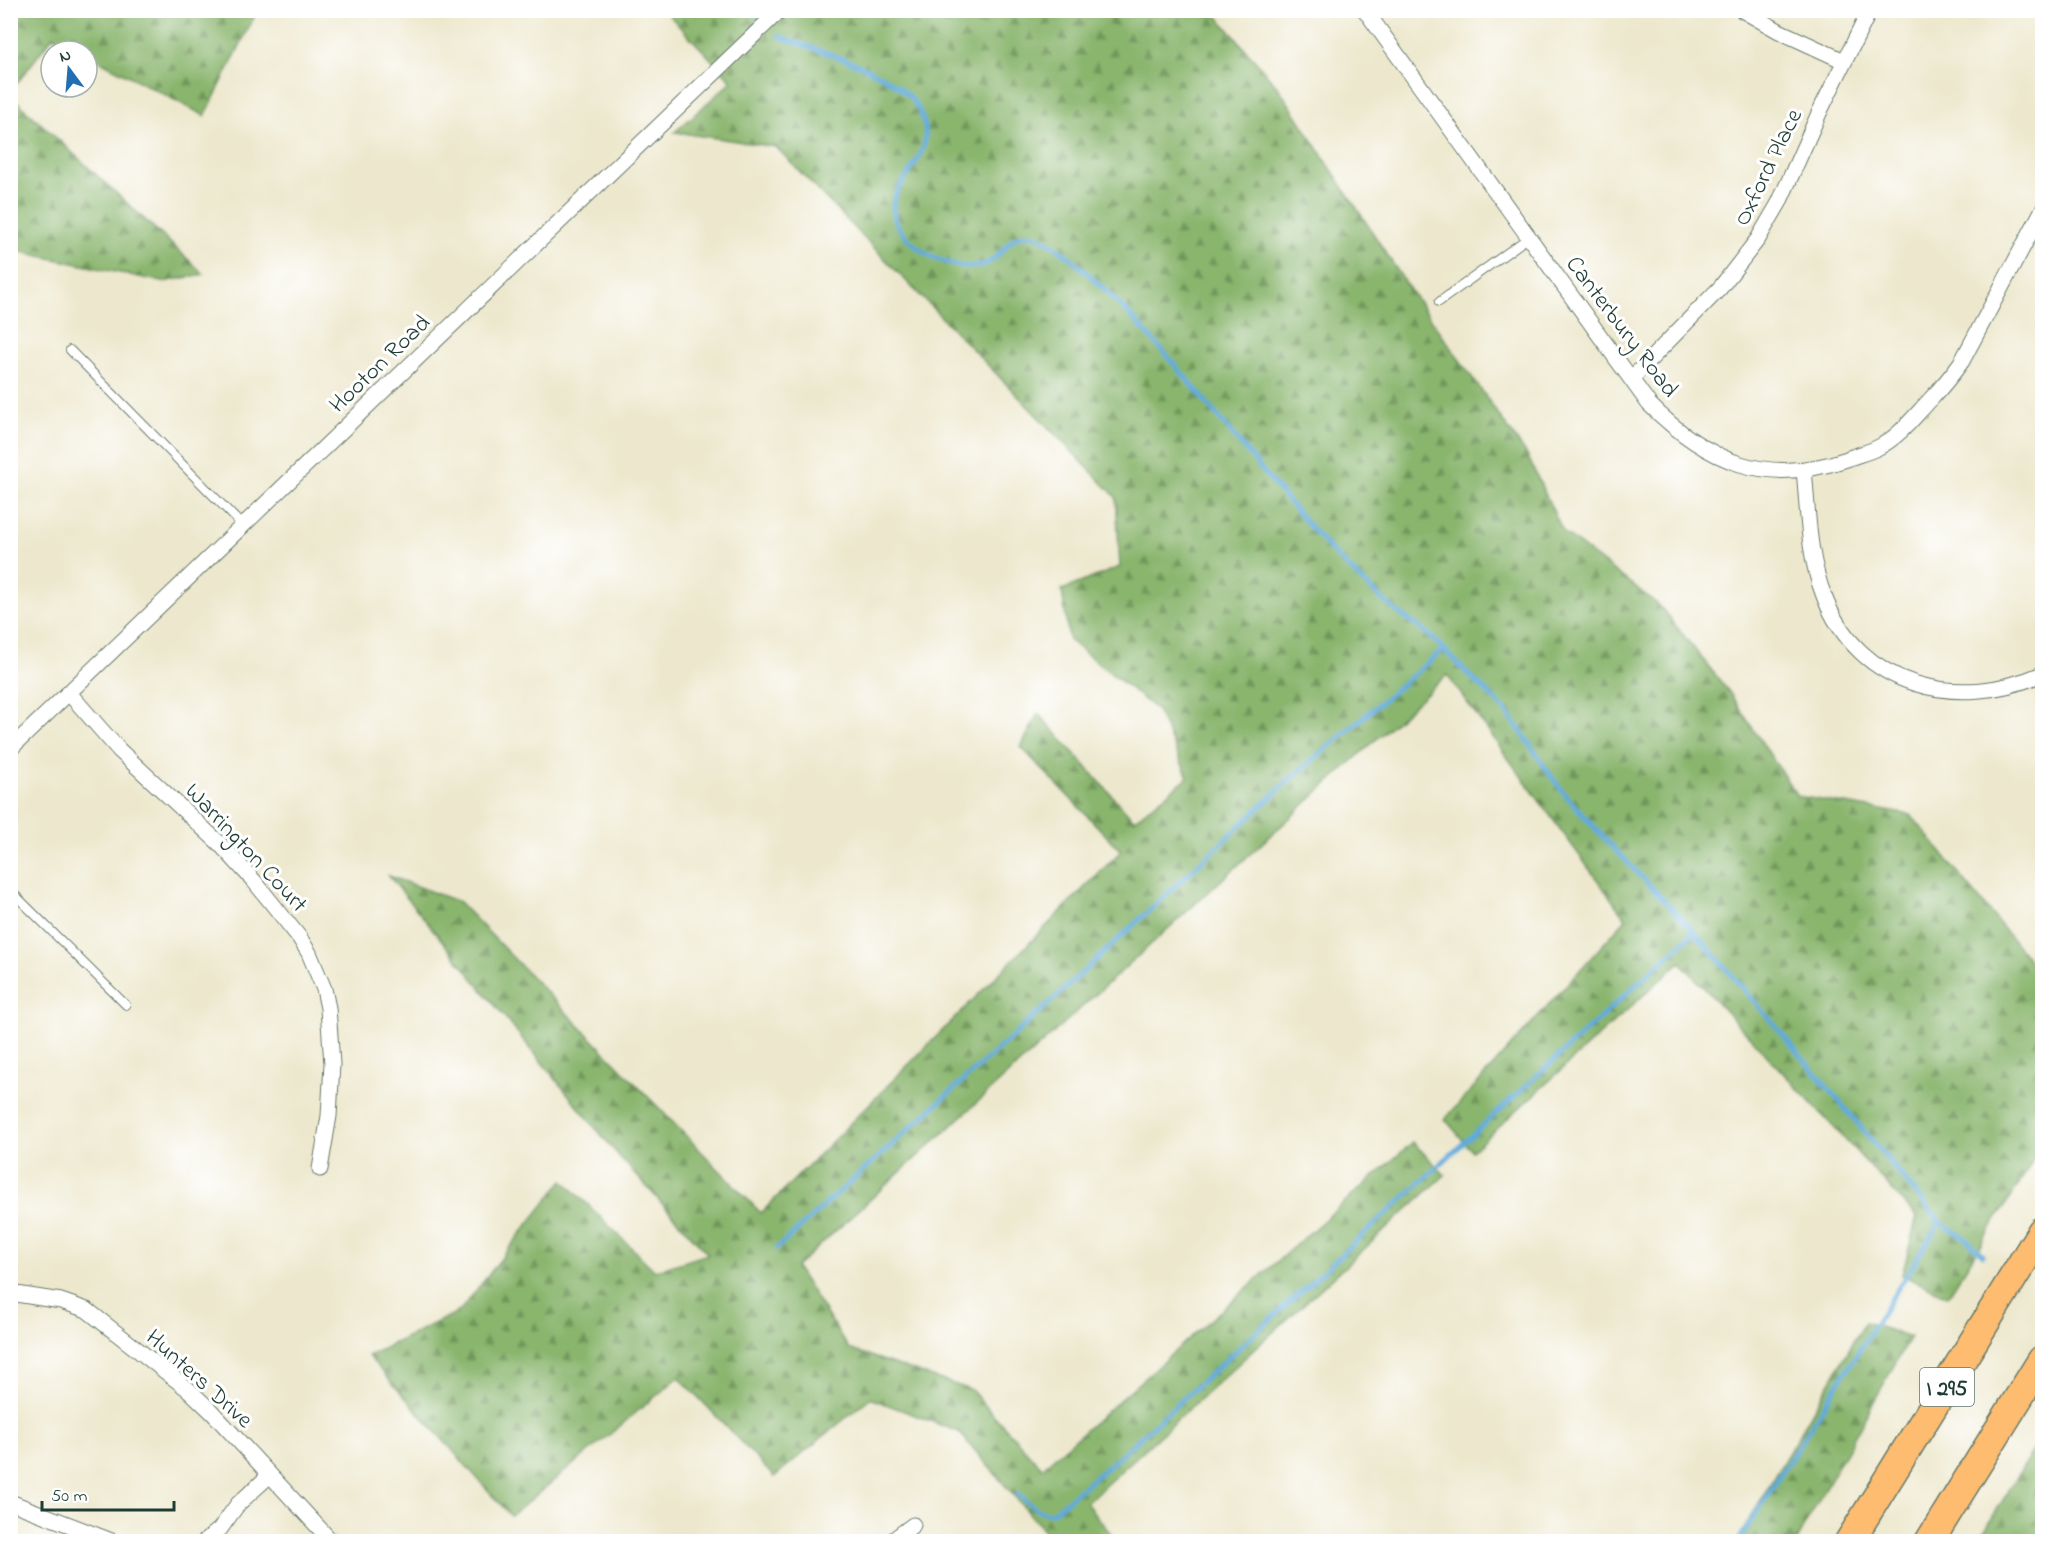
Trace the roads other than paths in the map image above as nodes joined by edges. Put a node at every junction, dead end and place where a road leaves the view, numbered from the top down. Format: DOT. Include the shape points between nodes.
graph roads {
  1 [pos="780,10"];
  2 [pos="1365,10"];
  3 [pos="1742,10"];
  4 [pos="1870,10"];
  5 [pos="1844,62"];
  6 [pos="2043,211"];
  7 [pos="1529,237"];
  8 [pos="1439,302"];
  9 [pos="70,350"];
  10 [pos="1631,379"];
  11 [pos="1804,469"];
  12 [pos="243,526"];
  13 [pos="2043,674"];
  14 [pos="69,693"];
  15 [pos="10,749"];
  16 [pos="10,890"];
  17 [pos="126,1005"];
  18 [pos="320,1169"];
  19 [pos="2043,1231"];
  20 [pos="10,1293"];
  21 [pos="2043,1360"];
  22 [pos="270,1475"];
  23 [pos="10,1502"];
  24 [pos="913,1525"];
  25 [pos="114,1542"];
  26 [pos="204,1542"];
  27 [pos="332,1542"];
  28 [pos="890,1542"];
  29 [pos="1850,1542"];
  30 [pos="1929,1542"];
  1 -- 12 [label="street, Hooton Road"];
  2 -- 7 [label="street, Canterbury Road"];
  3 -- 5 [label="street"];
  4 -- 5 [label="street, Oxford Place"];
  5 -- 10 [label="street, Oxford Place" via="1779,203 1758,239 1720,288"];
  6 -- 11 [label="street, Canterbury Road" via="1962,361 1914,420 1877,448 1833,464"];
  7 -- 8 [label="lane"];
  7 -- 10 [label="street, Canterbury Road"];
  9 -- 12 [label="lane"];
  10 -- 11 [label="street, Canterbury Road" via="1666,421 1714,454 1767,470"];
  11 -- 13 [label="street" via="1818,581 1832,614 1853,644 1881,669 1935,690 1975,691 2014,685"];
  12 -- 14 [label="street, Hooton Road"];
  14 -- 15 [label="street, Hooton Road"];
  14 -- 18 [label="street, Warrington Court" via="119,750 219,843 288,922 309,953 324,989 331,1043 332,1094"];
  16 -- 17 [label="lane"];
  19 -- 29 [label="highway, I 295"];
  20 -- 22 [label="street, Hunters Drive" via="61,1301 87,1310 189,1390"];
  21 -- 30 [label="highway, I 295"];
  22 -- 26 [label="street"];
  22 -- 27 [label="street, Hunters Drive"];
  23 -- 25 [label="street"];
  24 -- 28 [label="street"];
}
